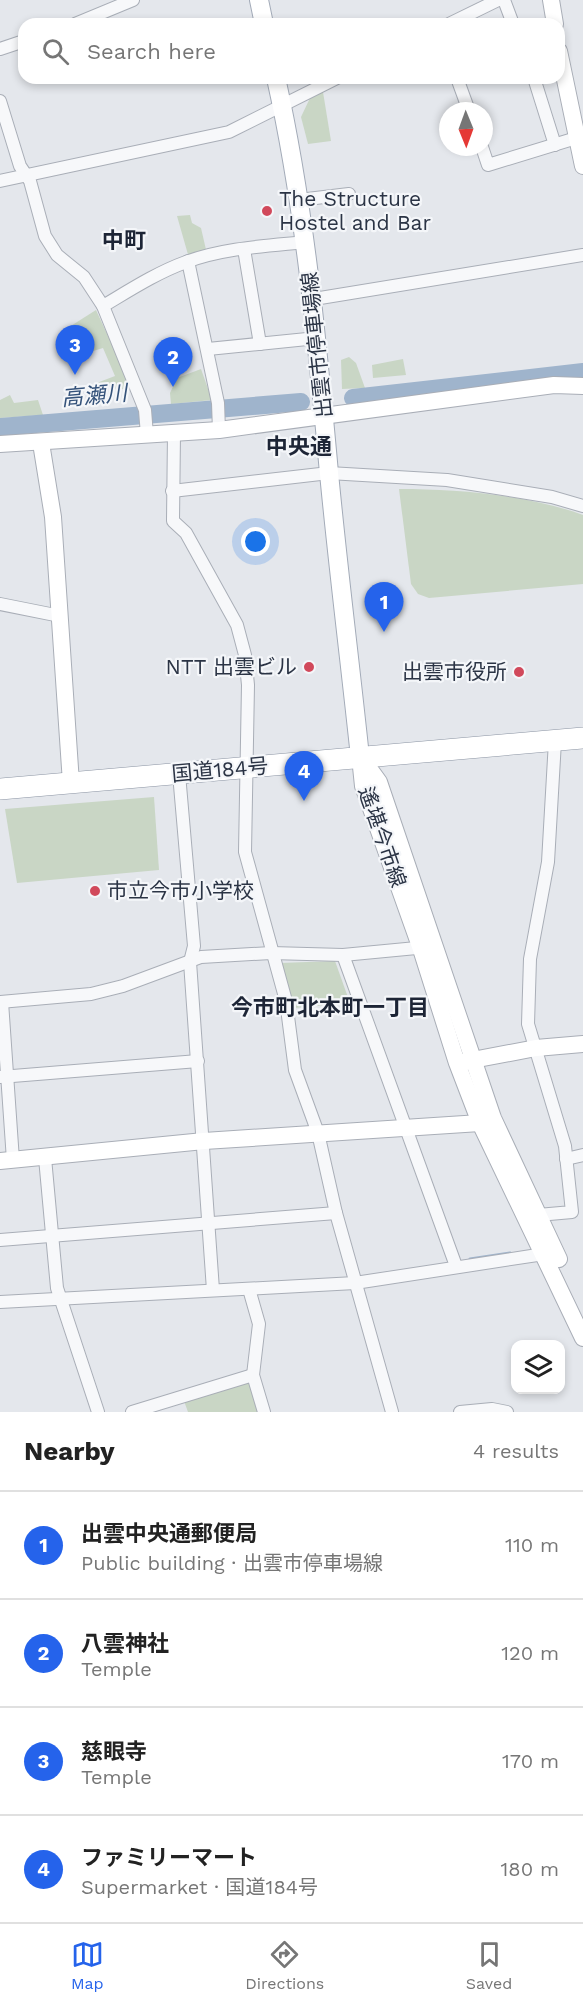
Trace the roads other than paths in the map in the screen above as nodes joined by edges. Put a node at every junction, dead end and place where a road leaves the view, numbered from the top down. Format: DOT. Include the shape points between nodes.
graph roads {
  1 [pos="133,0"];
  2 [pos="259,0"];
  3 [pos="498,0"];
  4 [pos="504,0"];
  5 [pos="551,0"];
  6 [pos="90,18"];
  7 [pos="263,18"];
  8 [pos="461,18"];
  9 [pos="511,18"];
  10 [pos="554,18"];
  11 [pos="18,43"];
  12 [pos="0,49"];
  13 [pos="277,84"];
  14 [pos="326,84"];
  15 [pos="459,84"];
  16 [pos="536,84"];
  17 [pos="564,84"];
  18 [pos="0,101"];
  19 [pos="466,102"];
  20 [pos="282,105"];
  21 [pos="580,137"];
  22 [pos="555,144"];
  23 [pos="485,156"];
  24 [pos="583,166"];
  25 [pos="26,176"];
  26 [pos="0,180"];
  27 [pos="349,194"];
  28 [pos="299,201"];
  29 [pos="306,242"];
  30 [pos="244,249"];
  31 [pos="583,255"];
  32 [pos="188,261"];
  33 [pos="314,299"];
  34 [pos="103,306"];
  35 [pos="317,338"];
  36 [pos="260,344"];
  37 [pos="208,349"];
  38 [pos="583,386"];
  39 [pos="325,416"];
  40 [pos="219,430"];
  41 [pos="174,433"];
  42 [pos="147,435"];
  43 [pos="41,443"];
  44 [pos="0,444"];
  45 [pos="329,473"];
  46 [pos="172,491"];
  47 [pos="583,506"];
  48 [pos="0,604"];
  49 [pos="60,616"];
  50 [pos="583,738"];
  51 [pos="555,741"];
  52 [pos="360,757"];
  53 [pos="246,768"];
  54 [pos="179,774"];
  55 [pos="71,783"];
  56 [pos="0,789"];
  57 [pos="427,946"];
  58 [pos="271,953"];
  59 [pos="343,955"];
  60 [pos="190,962"];
  61 [pos="1,1002"];
  62 [pos="583,1044"];
  63 [pos="536,1048"];
  64 [pos="198,1061"];
  65 [pos="464,1062"];
  66 [pos="4,1077"];
  67 [pos="486,1120"];
  68 [pos="407,1128"];
  69 [pos="318,1133"];
  70 [pos="204,1141"];
  71 [pos="583,1155"];
  72 [pos="45,1158"];
  73 [pos="566,1159"];
  74 [pos="7,1161"];
  75 [pos="336,1213"];
  76 [pos="538,1215"];
  77 [pos="209,1225"];
  78 [pos="54,1235"];
  79 [pos="0,1240"];
  80 [pos="544,1254"];
  81 [pos="456,1266"];
  82 [pos="355,1283"];
  83 [pos="249,1289"];
  84 [pos="213,1290"];
  85 [pos="62,1298"];
  86 [pos="0,1302"];
  87 [pos="583,1313"];
  88 [pos="583,1338"];
  89 [pos="253,1375"];
  90 [pos="98,1412"];
  91 [pos="132,1412"];
  92 [pos="264,1412"];
  93 [pos="391,1412"];
  94 [pos="460,1412"];
  95 [pos="507,1412"];
  1 -- 6 [label="street"];
  2 -- 7 [label="main road"];
  3 -- 8 [label="street"];
  4 -- 9 [label="street"];
  5 -- 10 [label="street"];
  11 -- 12 [label="street"];
  13 -- 20 [label="main road, 出雲市停車場線"];
  14 -- 20 [label="street"];
  15 -- 19 [label="street"];
  16 -- 22 [label="street"];
  17 -- 21 [label="street"];
  18 -- 25 [label="street"];
  20 -- 25 [label="street" via="229,132"];
  20 -- 28 [label="main road, 出雲市停車場線"];
  21 -- 22 [label="street"];
  21 -- 24 [label="street"];
  22 -- 23 [label="street" via="488,165"];
  25 -- 26 [label="street"];
  25 -- 34 [label="street" via="45,236 57,255 84,277"];
  27 -- 28 [label="street"];
  28 -- 29 [label="main road, 出雲市停車場線"];
  29 -- 30 [label="street"];
  29 -- 33 [label="main road, 出雲市停車場線"];
  30 -- 32 [label="street"];
  30 -- 36 [label="street"];
  31 -- 33 [label="street"];
  32 -- 34 [label="street" via="153,276"];
  32 -- 37 [label="street"];
  33 -- 35 [label="main road, 出雲市停車場線"];
  34 -- 42 [label="street" via="145,410"];
  35 -- 36 [label="street"];
  35 -- 39 [label="main road, 出雲市停車場線"];
  36 -- 37 [label="street"];
  37 -- 40 [label="street"];
  38 -- 39 [label="street" via="554,385"];
  39 -- 40 [label="street"];
  39 -- 45 [label="main road, 出雲市停車場線"];
  40 -- 41 [label="street"];
  41 -- 42 [label="street"];
  41 -- 46 [label="street"];
  42 -- 43 [label="street"];
  43 -- 44 [label="street"];
  43 -- 49 [label="street" via="53,517"];
  45 -- 46 [label="street"];
  45 -- 47 [label="street" via="447,480 552,497"];
  45 -- 52 [label="main road, 出雲市停車場線"];
  46 -- 53 [label="street" via="173,520 186,533 237,625 246,655"];
  48 -- 49 [label="street"];
  49 -- 55 [label="street"];
  50 -- 51 [label="highway, 国道184号"];
  51 -- 52 [label="highway, 国道184号"];
  51 -- 63 [label="street" via="548,862 530,959 528,1024"];
  52 -- 53 [label="highway, 国道184号"];
  52 -- 57 [label="street, 遙堪今市線" via="363,786"];
  53 -- 54 [label="highway, 国道184号"];
  53 -- 58 [label="street" via="245,852"];
  54 -- 55 [label="highway, 国道184号"];
  54 -- 60 [label="street" via="194,946"];
  55 -- 56 [label="highway, 国道184号"];
  57 -- 59 [label="street"];
  57 -- 65 [label="street, 遙堪今市線"];
  58 -- 59 [label="street"];
  58 -- 60 [label="street" via="201,957"];
  58 -- 69 [label="street" via="286,1001 295,1070"];
  59 -- 68 [label="street"];
  60 -- 61 [label="street" via="91,994"];
  60 -- 64 [label="street"];
  61 -- 66 [label="street"];
  62 -- 63 [label="street"];
  63 -- 65 [label="street"];
  63 -- 73 [label="street"];
  64 -- 66 [label="street"];
  64 -- 70 [label="street"];
  65 -- 67 [label="street, 遙堪今市線"];
  66 -- 74 [label="street"];
  67 -- 68 [label="street"];
  67 -- 76 [label="street, 遙堪今市線"];
  67 -- 80 [label="street, 遙堪今市線"];
  68 -- 69 [label="street"];
  68 -- 81 [label="street"];
  69 -- 70 [label="street"];
  69 -- 75 [label="street"];
  70 -- 72 [label="street"];
  70 -- 77 [label="street"];
  71 -- 73 [label="street"];
  72 -- 74 [label="street"];
  72 -- 78 [label="street"];
  73 -- 76 [label="street" via="572,1212"];
  75 -- 77 [label="street"];
  75 -- 82 [label="street"];
  76 -- 87 [label="street, 遙堪今市線"];
  77 -- 78 [label="street"];
  77 -- 84 [label="street"];
  78 -- 79 [label="street"];
  78 -- 85 [label="street" via="57,1287"];
  80 -- 81 [label="street"];
  80 -- 88 [label="street, 遙堪今市線"];
  81 -- 82 [label="street"];
  82 -- 83 [label="street"];
  82 -- 93 [label="street"];
  83 -- 84 [label="street"];
  83 -- 89 [label="street" via="259,1324"];
  84 -- 85 [label="street"];
  85 -- 86 [label="street"];
  85 -- 90 [label="street"];
  89 -- 91 [label="street"];
  89 -- 92 [label="street"];
  94 -- 95 [label="street"];
}
